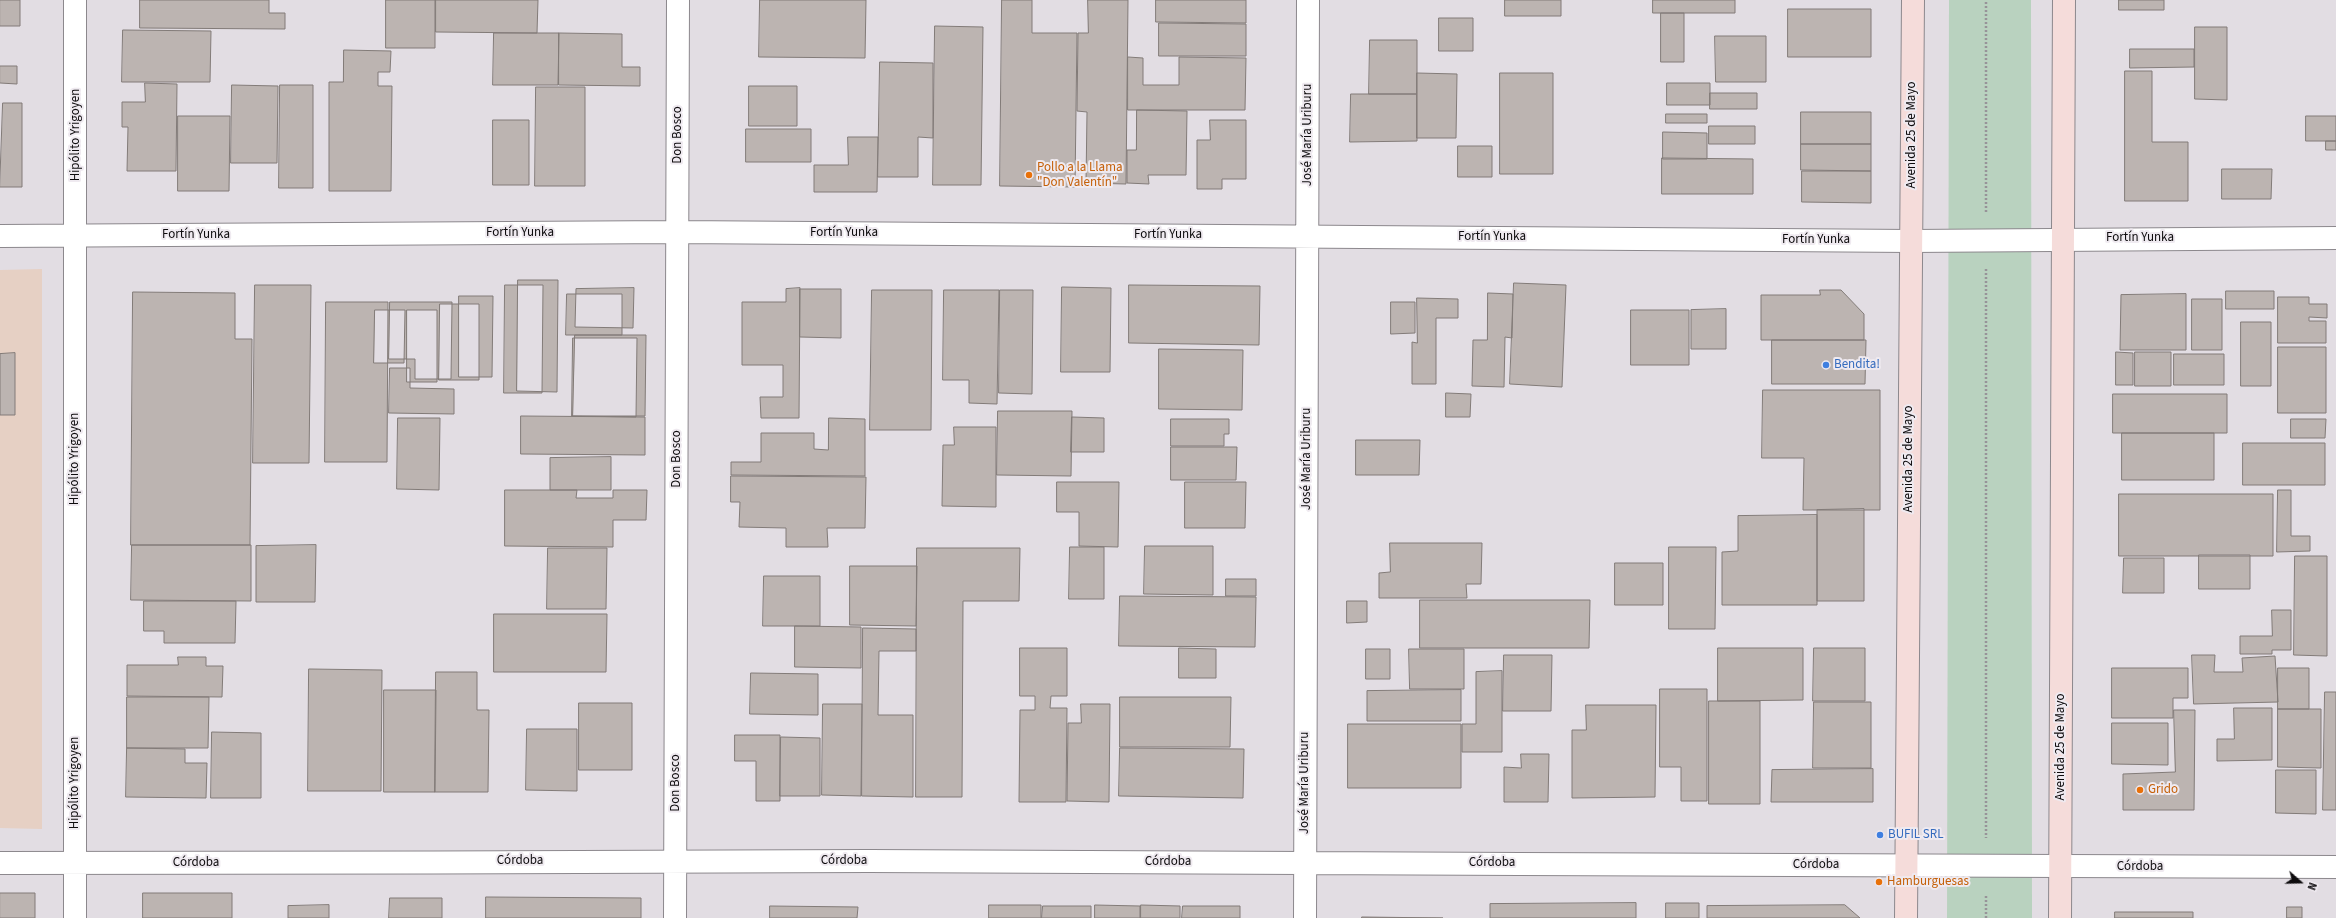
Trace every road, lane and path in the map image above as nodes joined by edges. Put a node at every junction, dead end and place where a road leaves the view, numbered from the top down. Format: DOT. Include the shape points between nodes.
graph roads {
  1 [pos="75,0"];
  2 [pos="678,0"];
  3 [pos="1308,0"];
  4 [pos="1913,0"];
  5 [pos="1986,0"];
  6 [pos="2064,0"];
  7 [pos="677,232"];
  8 [pos="1308,235"];
  9 [pos="0,236"];
  10 [pos="76,236"];
  11 [pos="2063,238"];
  12 [pos="2336,238"];
  13 [pos="1986,239"];
  14 [pos="1911,241"];
  15 [pos="676,860"];
  16 [pos="0,862"];
  17 [pos="1305,862"];
  18 [pos="75,863"];
  19 [pos="1906,866"];
  20 [pos="1986,867"];
  21 [pos="2336,867"];
  22 [pos="2060,868"];
  23 [pos="74,918"];
  24 [pos="675,918"];
  25 [pos="1305,918"];
  26 [pos="1906,918"];
  27 [pos="1986,918"];
  28 [pos="2060,918"];
  1 -- 10 [label="street, Hipólito Yrigoyen"];
  2 -- 7 [label="street, Don Bosco"];
  3 -- 8 [label="street, José María Uriburu"];
  4 -- 14 [label="main road, Avenida 25 de Mayo"];
  5 -- 13 [label="path"];
  6 -- 11 [label="main road, Avenida 25 de Mayo"];
  7 -- 8 [label="street, Fortín Yunka"];
  7 -- 10 [label="street, Fortín Yunka"];
  7 -- 15 [label="street, Don Bosco"];
  8 -- 14 [label="street, Fortín Yunka"];
  8 -- 17 [label="street, José María Uriburu"];
  9 -- 10 [label="street, Fortín Yunka"];
  10 -- 18 [label="street, Hipólito Yrigoyen"];
  11 -- 12 [label="street, Fortín Yunka"];
  11 -- 13 [label="street, Fortín Yunka"];
  11 -- 22 [label="main road, Avenida 25 de Mayo"];
  13 -- 14 [label="street, Fortín Yunka"];
  13 -- 20 [label="path"];
  14 -- 19 [label="main road, Avenida 25 de Mayo"];
  15 -- 17 [label="street, Córdoba"];
  15 -- 18 [label="street, Córdoba"];
  15 -- 24 [label="street, Don Bosco"];
  16 -- 18 [label="street, Córdoba"];
  17 -- 19 [label="street, Córdoba"];
  17 -- 25 [label="street, José María Uriburu"];
  18 -- 23 [label="street, Hipólito Yrigoyen"];
  19 -- 20 [label="street, Córdoba"];
  19 -- 26 [label="main road, Avenida 25 de Mayo"];
  20 -- 22 [label="street, Córdoba"];
  20 -- 27 [label="path"];
  21 -- 22 [label="street, Córdoba"];
  22 -- 28 [label="main road, Avenida 25 de Mayo"];
}
